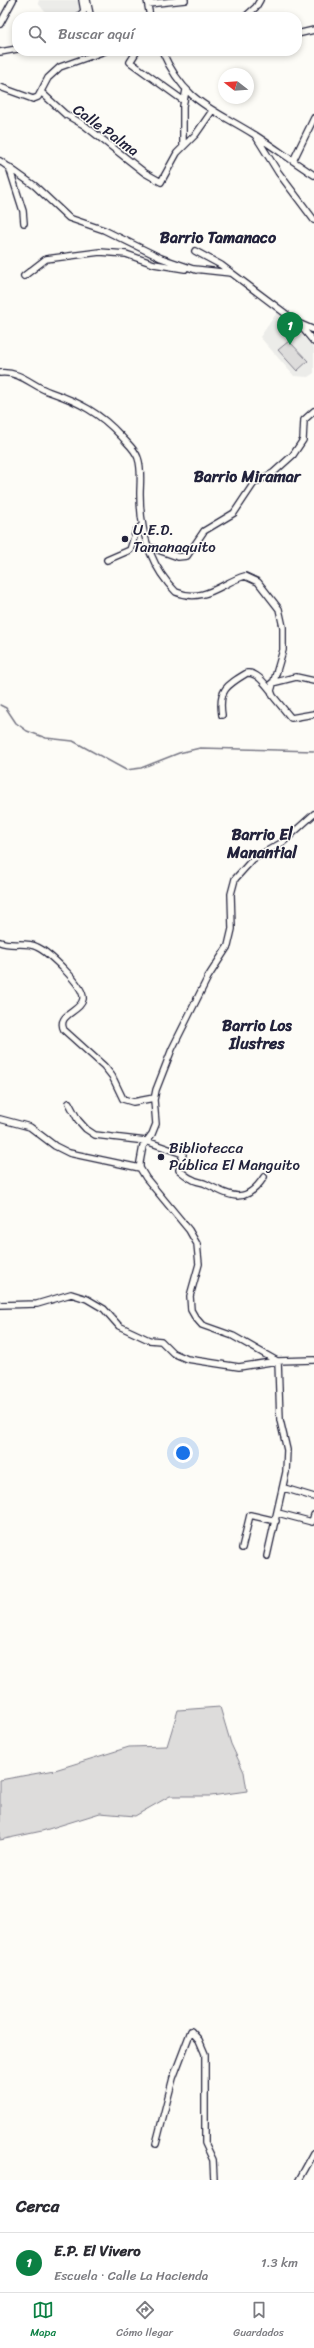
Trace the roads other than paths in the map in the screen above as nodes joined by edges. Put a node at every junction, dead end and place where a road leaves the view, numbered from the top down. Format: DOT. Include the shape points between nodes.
graph roads {
  1 [pos="13,0"];
  2 [pos="82,0"];
  3 [pos="87,0"];
  4 [pos="185,0"];
  5 [pos="260,0"];
  6 [pos="148,2"];
  7 [pos="84,12"];
  8 [pos="90,12"];
  9 [pos="149,12"];
  10 [pos="250,12"];
  11 [pos="0,24"];
  12 [pos="314,30"];
  13 [pos="302,33"];
  14 [pos="12,50"];
  15 [pos="0,52"];
  16 [pos="91,56"];
  17 [pos="133,56"];
  18 [pos="164,56"];
  19 [pos="0,87"];
  20 [pos="186,90"];
  21 [pos="41,92"];
  22 [pos="184,101"];
  23 [pos="212,111"];
  24 [pos="314,118"];
  25 [pos="255,135"];
  26 [pos="183,146"];
  27 [pos="0,161"];
  28 [pos="293,161"];
  29 [pos="8,167"];
  30 [pos="314,175"];
  31 [pos="314,220"];
  32 [pos="24,223"];
  33 [pos="195,251"];
  34 [pos="196,270"];
  35 [pos="231,273"];
  36 [pos="24,276"];
  37 [pos="298,323"];
  38 [pos="314,330"];
  39 [pos="314,342"];
  40 [pos="0,373"];
  41 [pos="314,411"];
  42 [pos="141,526"];
  43 [pos="147,546"];
  44 [pos="107,560"];
  45 [pos="314,681"];
  46 [pos="272,683"];
  47 [pos="271,691"];
  48 [pos="314,714"];
  49 [pos="222,715"];
  50 [pos="314,814"];
  51 [pos="0,942"];
  52 [pos="154,1098"];
  53 [pos="69,1103"];
  54 [pos="0,1119"];
  55 [pos="146,1141"];
  56 [pos="140,1168"];
  57 [pos="264,1177"];
  58 [pos="0,1305"];
  59 [pos="314,1360"];
  60 [pos="277,1361"];
  61 [pos="284,1488"];
  62 [pos="314,1497"];
  63 [pos="278,1513"];
  64 [pos="314,1515"];
  65 [pos="276,1521"];
  66 [pos="242,1548"];
  67 [pos="267,1556"];
  68 [pos="156,2144"];
  69 [pos="314,2153"];
  70 [pos="214,2180"];
  71 [pos="298,2180"];
  1 -- 11 [label="street"];
  2 -- 7 [label="street"];
  3 -- 8 [label="street"];
  4 -- 6 [label="street"];
  5 -- 10 [label="street"];
  6 -- 9 [label="street"];
  12 -- 13 [label="street"];
  14 -- 15 [label="street"];
  16 -- 21 [label="street" via="60,67 48,78"];
  17 -- 22 [label="street" via="130,62"];
  18 -- 20 [label="street"];
  19 -- 21 [label="street" via="33,99"];
  20 -- 22 [label="street"];
  20 -- 23 [label="street" via="195,100"];
  21 -- 26 [label="street, Calle Palma" via="64,114 84,125 145,173 161,182 174,156"];
  22 -- 26 [label="street"];
  23 -- 25 [label="street"];
  23 -- 26 [label="street" via="196,134"];
  24 -- 28 [label="street"];
  25 -- 28 [label="street"];
  25 -- 31 [label="street" via="274,166"];
  27 -- 29 [label="street"];
  28 -- 30 [label="street"];
  29 -- 32 [label="street" via="23,211"];
  29 -- 34 [label="street" via="35,186 69,218 104,230 161,258"];
  33 -- 35 [label="street"];
  34 -- 35 [label="street"];
  34 -- 36 [label="street" via="164,266 126,254 100,252 51,258"];
  35 -- 37 [label="street"];
  37 -- 38 [label="street"];
  37 -- 39 [label="street"];
  40 -- 42 [label="street" via="17,374 42,389 85,405 108,421 133,449 138,459"];
  41 -- 43 [label="street" via="304,420 303,440 293,455 273,473 254,483 234,513 204,531 187,556 178,557"];
  42 -- 43 [label="street"];
  42 -- 44 [label="street" via="136,531 130,550"];
  43 -- 46 [label="street" via="170,585 180,593 211,593 245,576 258,582 279,608 283,627 282,657"];
  45 -- 46 [label="street" via="296,677"];
  46 -- 47 [label="street"];
  47 -- 48 [label="street" via="291,718"];
  47 -- 49 [label="street" via="254,675 247,673 224,690 221,697"];
  50 -- 52 [label="street" via="283,842 253,858 235,879 231,894 232,929 228,946 208,977 172,1049"];
  51 -- 52 [label="street" via="27,943 37,947 65,970 84,996 82,1003 63,1020 64,1030 104,1066 123,1099 133,1102"];
  52 -- 55 [label="street" via="156,1124"];
  53 -- 55 [label="street" via="78,1120 90,1133"];
  54 -- 56 [label="street" via="30,1127 69,1153"];
  55 -- 56 [label="street"];
  55 -- 57 [label="street" via="182,1154 179,1170 192,1180 203,1182 228,1195 244,1196 251,1193"];
  56 -- 60 [label="street" via="197,1244 199,1264 190,1296 191,1310 195,1317 202,1325 233,1336"];
  58 -- 60 [label="street" via="37,1304 71,1294 87,1299 104,1309 119,1326 148,1340 161,1341 173,1353 187,1359 239,1367"];
  59 -- 60 [label="street"];
  60 -- 61 [label="street" via="280,1420 287,1454"];
  61 -- 62 [label="street"];
  61 -- 63 [label="street"];
  63 -- 64 [label="street" via="312,1522"];
  63 -- 65 [label="street"];
  65 -- 66 [label="street" via="250,1514"];
  65 -- 67 [label="street"];
  68 -- 70 [label="street" via="173,2078 191,2031 200,2040 205,2054 206,2143 213,2160"];
  69 -- 71 [label="street"];
}
